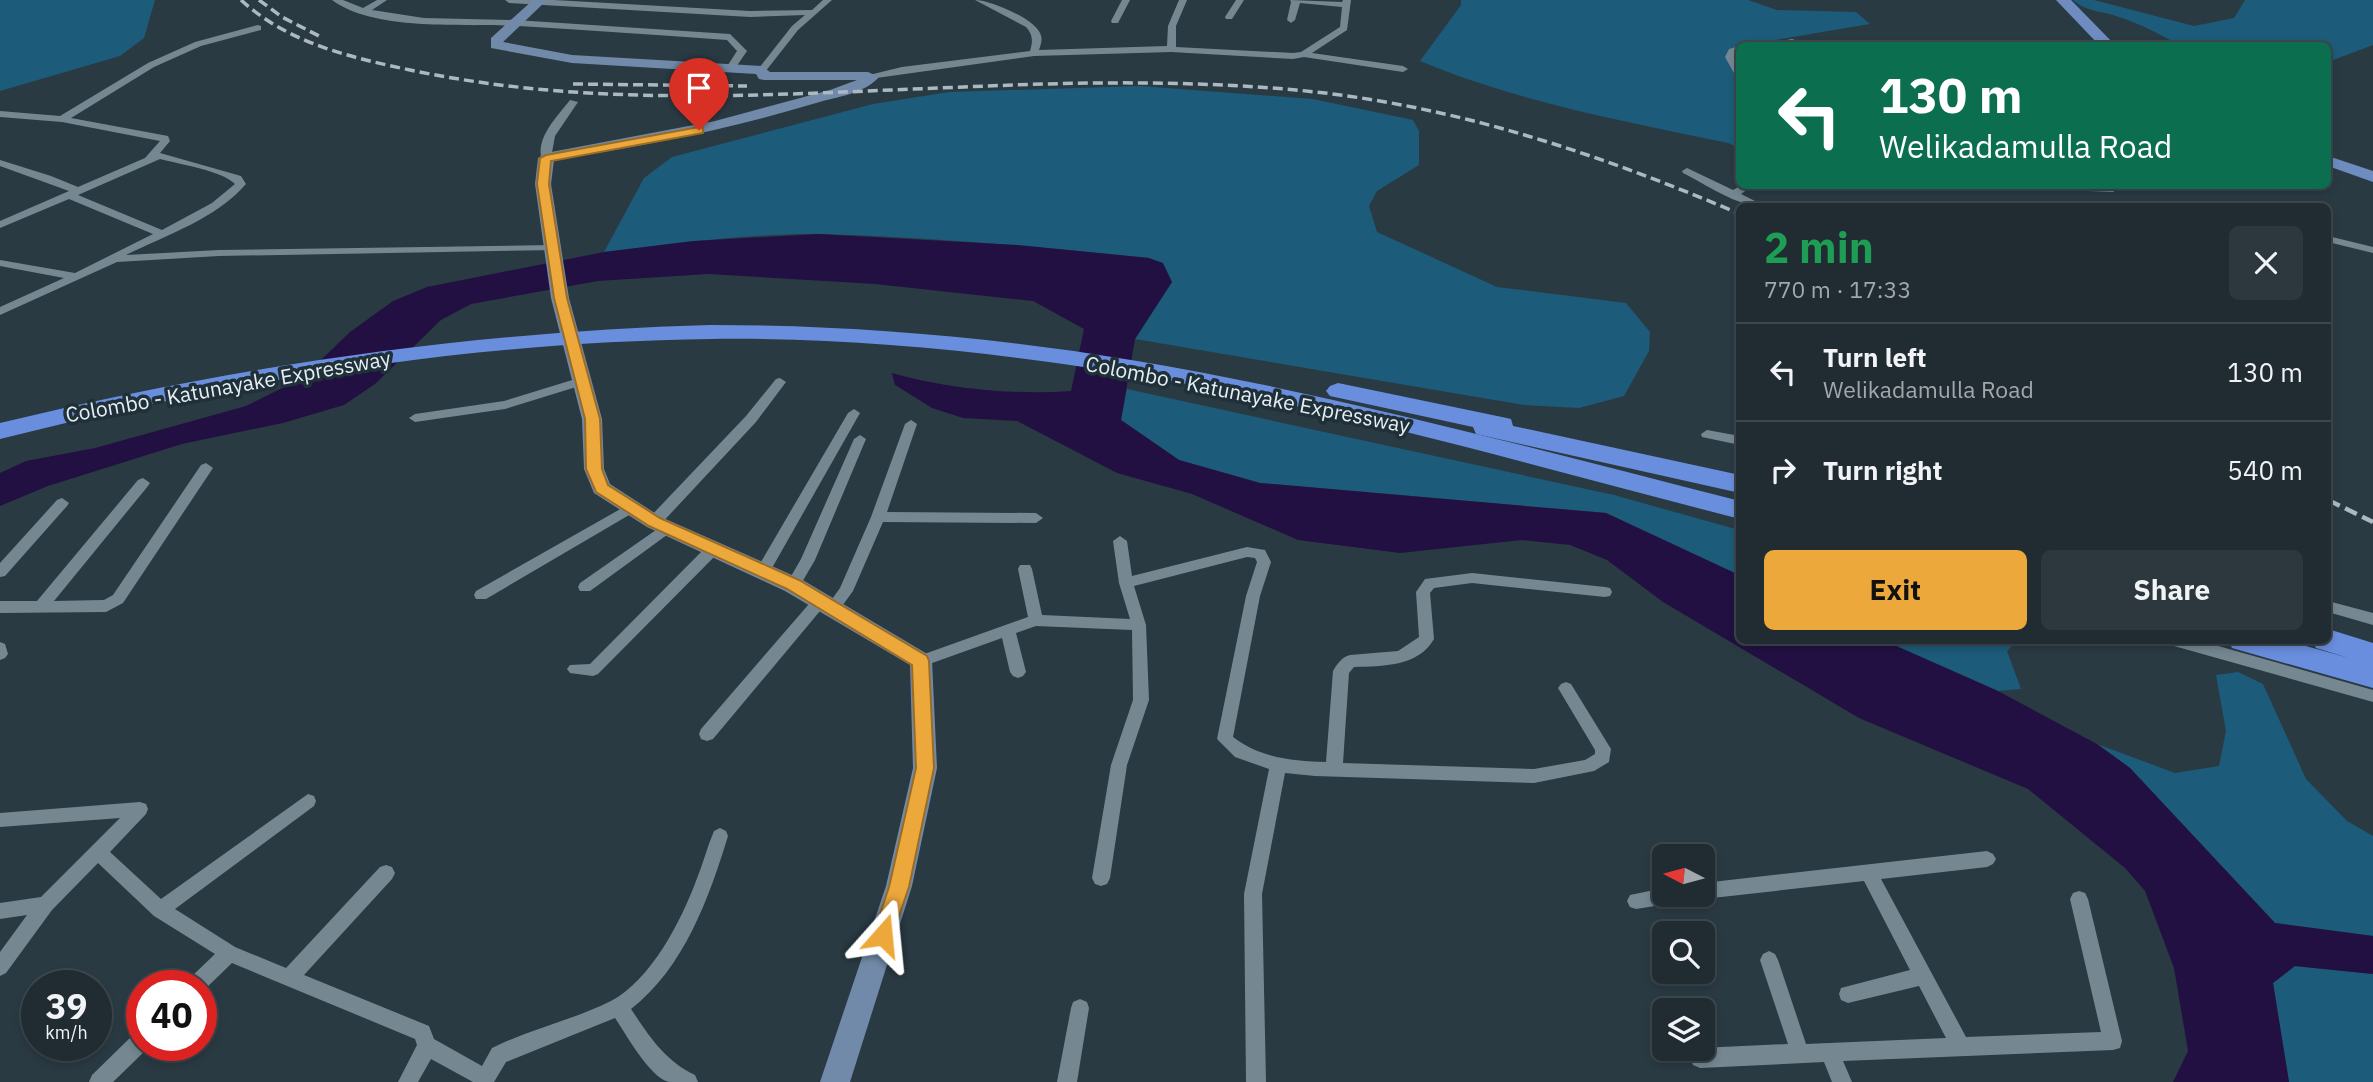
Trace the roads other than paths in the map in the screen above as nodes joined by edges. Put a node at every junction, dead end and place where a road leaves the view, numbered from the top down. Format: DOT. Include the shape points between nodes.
graph roads {
  1 [pos="336,0"];
  2 [pos="383,0"];
  3 [pos="509,0"];
  4 [pos="684,0"];
  5 [pos="828,0"];
  6 [pos="979,0"];
  7 [pos="1126,0"];
  8 [pos="1182,0"];
  9 [pos="1240,0"];
  10 [pos="1295,0"];
  11 [pos="2063,0"];
  12 [pos="539,1"];
  13 [pos="1347,3"];
  14 [pos="674,8"];
  15 [pos="362,12"];
  16 [pos="816,12"];
  17 [pos="1229,17"];
  18 [pos="1291,20"];
  19 [pos="1115,21"];
  20 [pos="516,23"];
  21 [pos="258,28"];
  22 [pos="2105,42"];
  23 [pos="1171,48"];
  24 [pos="1736,50"];
  25 [pos="1034,53"];
  26 [pos="1304,54"];
  27 [pos="731,68"];
  28 [pos="1736,68"];
  29 [pos="1403,69"];
  30 [pos="762,70"];
  31 [pos="872,77"];
  32 [pos="573,102"];
  33 [pos="0,114"];
  34 [pos="62,118"];
  35 [pos="150,158"];
  36 [pos="546,158"];
  37 [pos="0,163"];
  38 [pos="2331,163"];
  39 [pos="1686,171"];
  40 [pos="2373,177"];
  41 [pos="1741,189"];
  42 [pos="76,194"];
  43 [pos="1733,194"];
  44 [pos="1753,203"];
  45 [pos="0,225"];
  46 [pos="160,233"];
  47 [pos="2331,240"];
  48 [pos="2373,250"];
  49 [pos="554,253"];
  50 [pos="0,262"];
  51 [pos="104,262"];
  52 [pos="74,276"];
  53 [pos="0,311"];
  54 [pos="1149,364"];
  55 [pos="1197,367"];
  56 [pos="1253,377"];
  57 [pos="582,381"];
  58 [pos="780,383"];
  59 [pos="1322,388"];
  60 [pos="0,414"];
  61 [pos="854,414"];
  62 [pos="415,418"];
  63 [pos="911,424"];
  64 [pos="0,431"];
  65 [pos="1707,434"];
  66 [pos="860,439"];
  67 [pos="1736,440"];
  68 [pos="206,468"];
  69 [pos="1736,468"];
  70 [pos="1736,474"];
  71 [pos="143,483"];
  72 [pos="1736,483"];
  73 [pos="1736,491"];
  74 [pos="62,503"];
  75 [pos="631,508"];
  76 [pos="1736,509"];
  77 [pos="878,517"];
  78 [pos="1037,518"];
  79 [pos="660,525"];
  80 [pos="1120,541"];
  81 [pos="713,549"];
  82 [pos="1025,569"];
  83 [pos="763,571"];
  84 [pos="0,572"];
  85 [pos="1126,583"];
  86 [pos="793,585"];
  87 [pos="585,587"];
  88 [pos="1605,592"];
  89 [pos="481,595"];
  90 [pos="826,605"];
  91 [pos="41,606"];
  92 [pos="0,607"];
  93 [pos="2331,608"];
  94 [pos="2373,619"];
  95 [pos="1035,620"];
  96 [pos="1139,625"];
  97 [pos="1008,631"];
  98 [pos="2331,642"];
  99 [pos="2188,644"];
  100 [pos="2267,644"];
  101 [pos="0,648"];
  102 [pos="0,654"];
  103 [pos="920,661"];
  104 [pos="2372,661"];
  105 [pos="575,670"];
  106 [pos="1018,672"];
  107 [pos="1566,688"];
  108 [pos="2373,696"];
  109 [pos="707,734"];
  110 [pos="1278,765"];
  111 [pos="1334,769"];
  112 [pos="308,801"];
  113 [pos="0,820"];
  114 [pos="720,836"];
  115 [pos="98,852"];
  116 [pos="1987,859"];
  117 [pos="386,873"];
  118 [pos="1869,874"];
  119 [pos="1101,878"];
  120 [pos="1715,890"];
  121 [pos="1652,898"];
  122 [pos="2079,899"];
  123 [pos="1636,901"];
  124 [pos="46,904"];
  125 [pos="160,910"];
  126 [pos="0,911"];
  127 [pos="229,953"];
  128 [pos="1769,960"];
  129 [pos="0,967"];
  130 [pos="211,970"];
  131 [pos="1922,976"];
  132 [pos="289,978"];
  133 [pos="1848,994"];
  134 [pos="619,1007"];
  135 [pos="1080,1008"];
  136 [pos="427,1046"];
  137 [pos="1961,1047"];
  138 [pos="1830,1052"];
  139 [pos="1800,1054"];
  140 [pos="126,1056"];
  141 [pos="1715,1057"];
  142 [pos="99,1082"];
  143 [pos="408,1082"];
  144 [pos="688,1082"];
  145 [pos="835,1082"];
  146 [pos="1067,1082"];
  147 [pos="1256,1082"];
  148 [pos="1842,1082"];
  1 -- 15 [label="street"];
  2 -- 15 [label="street"];
  3 -- 12 [label="street"];
  4 -- 14 [label="street"];
  5 -- 16 [label="street"];
  6 -- 25 [label="street" via="1031,27 1037,35"];
  7 -- 19 [label="street"];
  8 -- 23 [label="street" via="1172,26"];
  9 -- 17 [label="street"];
  10 -- 13 [label="street"];
  10 -- 18 [label="street"];
  11 -- 22 [label="main road"];
  12 -- 14 [label="street"];
  12 -- 20 [label="street"];
  13 -- 26 [label="street" via="1344,28"];
  14 -- 16 [label="street" via="750,14"];
  15 -- 20 [label="street" via="395,19"];
  16 -- 30 [label="street" via="795,28"];
  20 -- 27 [label="street" via="730,37 742,51"];
  20 -- 27 [label="street" via="496,45 572,59"];
  21 -- 34 [label="street" via="198,44 151,65"];
  23 -- 25 [label="street"];
  23 -- 26 [label="street"];
  24 -- 28 [label="street" via="1730,57"];
  25 -- 31 [label="street"];
  26 -- 29 [label="street"];
  27 -- 30 [label="street"];
  30 -- 31 [label="street" via="764,76"];
  31 -- 36 [label="street" via="762,116"];
  32 -- 36 [label="street" via="552,133 544,150"];
  33 -- 34 [label="street"];
  34 -- 35 [label="street" via="164,138"];
  35 -- 42 [label="street"];
  35 -- 46 [label="street" via="159,156 216,171 241,184 210,209"];
  36 -- 49 [label="street" via="543,184"];
  37 -- 42 [label="street"];
  38 -- 40 [label="main road"];
  39 -- 43 [label="street"];
  41 -- 43 [label="street"];
  42 -- 45 [label="street"];
  42 -- 46 [label="street"];
  43 -- 44 [label="street"];
  46 -- 51 [label="street"];
  47 -- 48 [label="street"];
  49 -- 51 [label="street" via="219,253"];
  49 -- 57 [label="street" via="560,298"];
  50 -- 52 [label="street"];
  51 -- 52 [label="street"];
  52 -- 53 [label="street"];
  54 -- 55 [label="highway, Colombo - Katunayake Expressway"];
  54 -- 60 [label="highway, Colombo - Katunayake Expressway" via="1050,344 818,319 614,321 318,349"];
  54 -- 64 [label="highway, Colombo - Katunayake Expressway" via="909,341 715,331 622,334 306,367"];
  54 -- 76 [label="highway, Colombo - Katunayake Expressway"];
  55 -- 56 [label="highway"];
  55 -- 73 [label="highway, Colombo - Katunayake Expressway"];
  56 -- 59 [label="highway"];
  56 -- 72 [label="highway"];
  57 -- 62 [label="street" via="505,405"];
  57 -- 75 [label="street" via="592,419 597,479 601,488"];
  58 -- 79 [label="street"];
  59 -- 69 [label="highway" via="1465,410"];
  59 -- 70 [label="highway"];
  61 -- 83 [label="street"];
  63 -- 77 [label="street"];
  65 -- 67 [label="street"];
  66 -- 86 [label="street"];
  68 -- 91 [label="street" via="118,599 106,606"];
  71 -- 91 [label="street"];
  74 -- 84 [label="street"];
  75 -- 79 [label="street"];
  75 -- 89 [label="street"];
  77 -- 78 [label="street"];
  77 -- 90 [label="street" via="846,591"];
  79 -- 81 [label="street"];
  79 -- 87 [label="street"];
  80 -- 85 [label="street"];
  81 -- 83 [label="street"];
  81 -- 105 [label="street" via="593,670"];
  82 -- 95 [label="street"];
  83 -- 86 [label="street"];
  85 -- 96 [label="street"];
  85 -- 110 [label="street" via="1247,552 1260,554 1264,562 1225,739 1241,752"];
  86 -- 90 [label="street"];
  88 -- 111 [label="street" via="1472,578 1430,583 1423,592 1427,639 1415,652 1395,659 1350,661 1341,671"];
  90 -- 103 [label="street"];
  90 -- 109 [label="street"];
  91 -- 92 [label="street"];
  93 -- 94 [label="street"];
  95 -- 96 [label="street"];
  95 -- 97 [label="street"];
  96 -- 119 [label="street" via="1141,700 1119,765"];
  97 -- 103 [label="street"];
  97 -- 106 [label="street"];
  98 -- 104 [label="highway"];
  99 -- 108 [label="street"];
  100 -- 104 [label="highway"];
  101 -- 102 [label="street"];
  103 -- 145 [label="street" via="925,768 899,887"];
  107 -- 111 [label="street" via="1603,749 1603,757 1587,766 1534,776"];
  110 -- 111 [label="street"];
  110 -- 147 [label="street" via="1253,894"];
  112 -- 125 [label="street"];
  113 -- 115 [label="street" via="140,809"];
  114 -- 134 [label="street" via="709,874 675,946 633,999"];
  115 -- 124 [label="street"];
  115 -- 125 [label="street"];
  116 -- 118 [label="street"];
  117 -- 132 [label="street"];
  118 -- 120 [label="street"];
  118 -- 131 [label="street"];
  121 -- 123 [label="street"];
  122 -- 137 [label="street" via="2113,1041"];
  124 -- 126 [label="street"];
  124 -- 129 [label="street"];
  125 -- 127 [label="street"];
  127 -- 130 [label="street"];
  127 -- 132 [label="street"];
  128 -- 139 [label="street"];
  131 -- 133 [label="street"];
  131 -- 137 [label="street"];
  132 -- 136 [label="street" via="422,1033"];
  134 -- 136 [label="street" via="499,1055 488,1075 481,1076"];
  134 -- 144 [label="street" via="650,1053"];
  135 -- 146 [label="street"];
  136 -- 143 [label="street"];
  137 -- 138 [label="street"];
  138 -- 139 [label="street"];
  138 -- 148 [label="street"];
  139 -- 141 [label="street"];
  140 -- 142 [label="street"];
}
